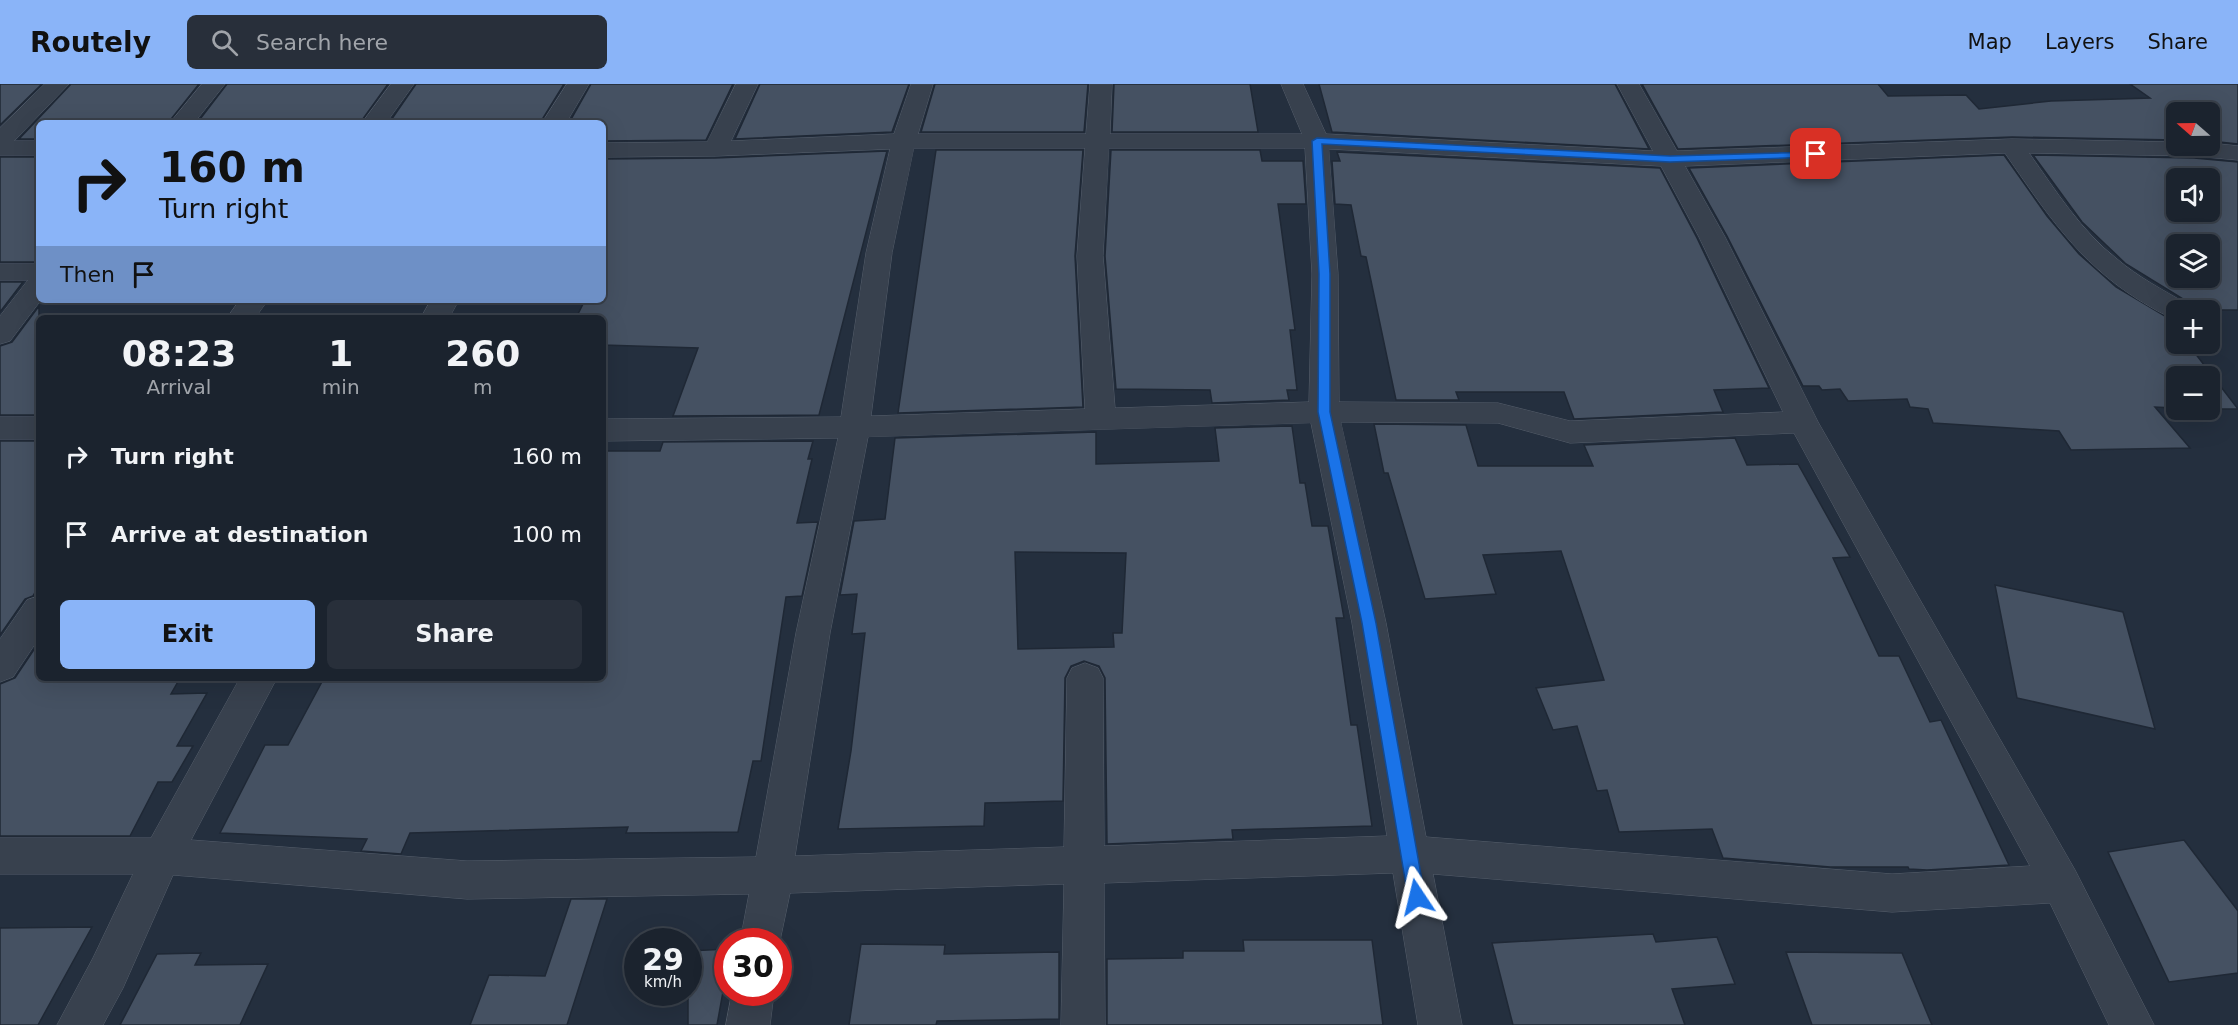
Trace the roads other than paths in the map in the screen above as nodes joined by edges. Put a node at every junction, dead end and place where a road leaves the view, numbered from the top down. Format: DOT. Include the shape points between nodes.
graph roads {
  1 [pos="58,84"];
  2 [pos="214,84"];
  3 [pos="403,84"];
  4 [pos="579,84"];
  5 [pos="747,84"];
  6 [pos="922,84"];
  7 [pos="1101,84"];
  8 [pos="1292,84"];
  9 [pos="1628,84"];
  10 [pos="184,120"];
  11 [pos="376,120"];
  12 [pos="556,120"];
  13 [pos="0,141"];
  14 [pos="904,141"];
  15 [pos="1317,141"];
  16 [pos="1096,142"];
  17 [pos="2012,146"];
  18 [pos="0,148"];
  19 [pos="36,148"];
  20 [pos="716,149"];
  21 [pos="606,150"];
  22 [pos="2238,153"];
  23 [pos="1670,159"];
  24 [pos="0,272"];
  25 [pos="36,272"];
  26 [pos="36,288"];
  27 [pos="2166,303"];
  28 [pos="0,336"];
  29 [pos="1324,412"];
  30 [pos="1101,419"];
  31 [pos="1803,422"];
  32 [pos="855,427"];
  33 [pos="0,428"];
  34 [pos="36,428"];
  35 [pos="606,430"];
  36 [pos="28,618"];
  37 [pos="0,667"];
  38 [pos="1084,678"];
  39 [pos="256,681"];
  40 [pos="1409,854"];
  41 [pos="0,856"];
  42 [pos="162,856"];
  43 [pos="1082,865"];
  44 [pos="772,875"];
  45 [pos="2061,883"];
  46 [pos="763,928"];
  47 [pos="751,1006"];
  48 [pos="79,1025"];
  49 [pos="748,1025"];
  50 [pos="1083,1025"];
  51 [pos="1440,1025"];
  52 [pos="2132,1025"];
  1 -- 13 [label="street"];
  2 -- 10 [label="street"];
  3 -- 11 [label="street"];
  4 -- 12 [label="street"];
  5 -- 20 [label="street"];
  6 -- 14 [label="street"];
  7 -- 16 [label="street"];
  8 -- 15 [label="street"];
  9 -- 23 [label="street"];
  14 -- 16 [label="street"];
  14 -- 20 [label="street"];
  14 -- 32 [label="street" via="879,254"];
  15 -- 16 [label="street"];
  15 -- 23 [label="street"];
  15 -- 29 [label="street" via="1325,274"];
  16 -- 30 [label="street" via="1090,256"];
  17 -- 22 [label="street"];
  17 -- 23 [label="street"];
  17 -- 27 [label="street" via="2066,223 2098,257"];
  18 -- 19 [label="street"];
  20 -- 21 [label="street"];
  23 -- 31 [label="street"];
  24 -- 25 [label="street"];
  26 -- 28 [label="street"];
  29 -- 30 [label="street"];
  29 -- 31 [label="street" via="1498,413 1570,432"];
  29 -- 40 [label="street" via="1369,623"];
  30 -- 32 [label="street"];
  31 -- 45 [label="street"];
  32 -- 35 [label="street"];
  32 -- 44 [label="street" via="813,633"];
  33 -- 34 [label="street"];
  36 -- 37 [label="street"];
  38 -- 43 [label="street"];
  39 -- 42 [label="street"];
  40 -- 43 [label="street"];
  40 -- 45 [label="street" via="1892,893"];
  40 -- 51 [label="street"];
  41 -- 42 [label="street"];
  42 -- 44 [label="street" via="467,880"];
  42 -- 48 [label="street" via="108,973"];
  43 -- 44 [label="street"];
  43 -- 50 [label="street"];
  44 -- 46 [label="street"];
  45 -- 52 [label="street"];
  47 -- 49 [label="street"];
}
